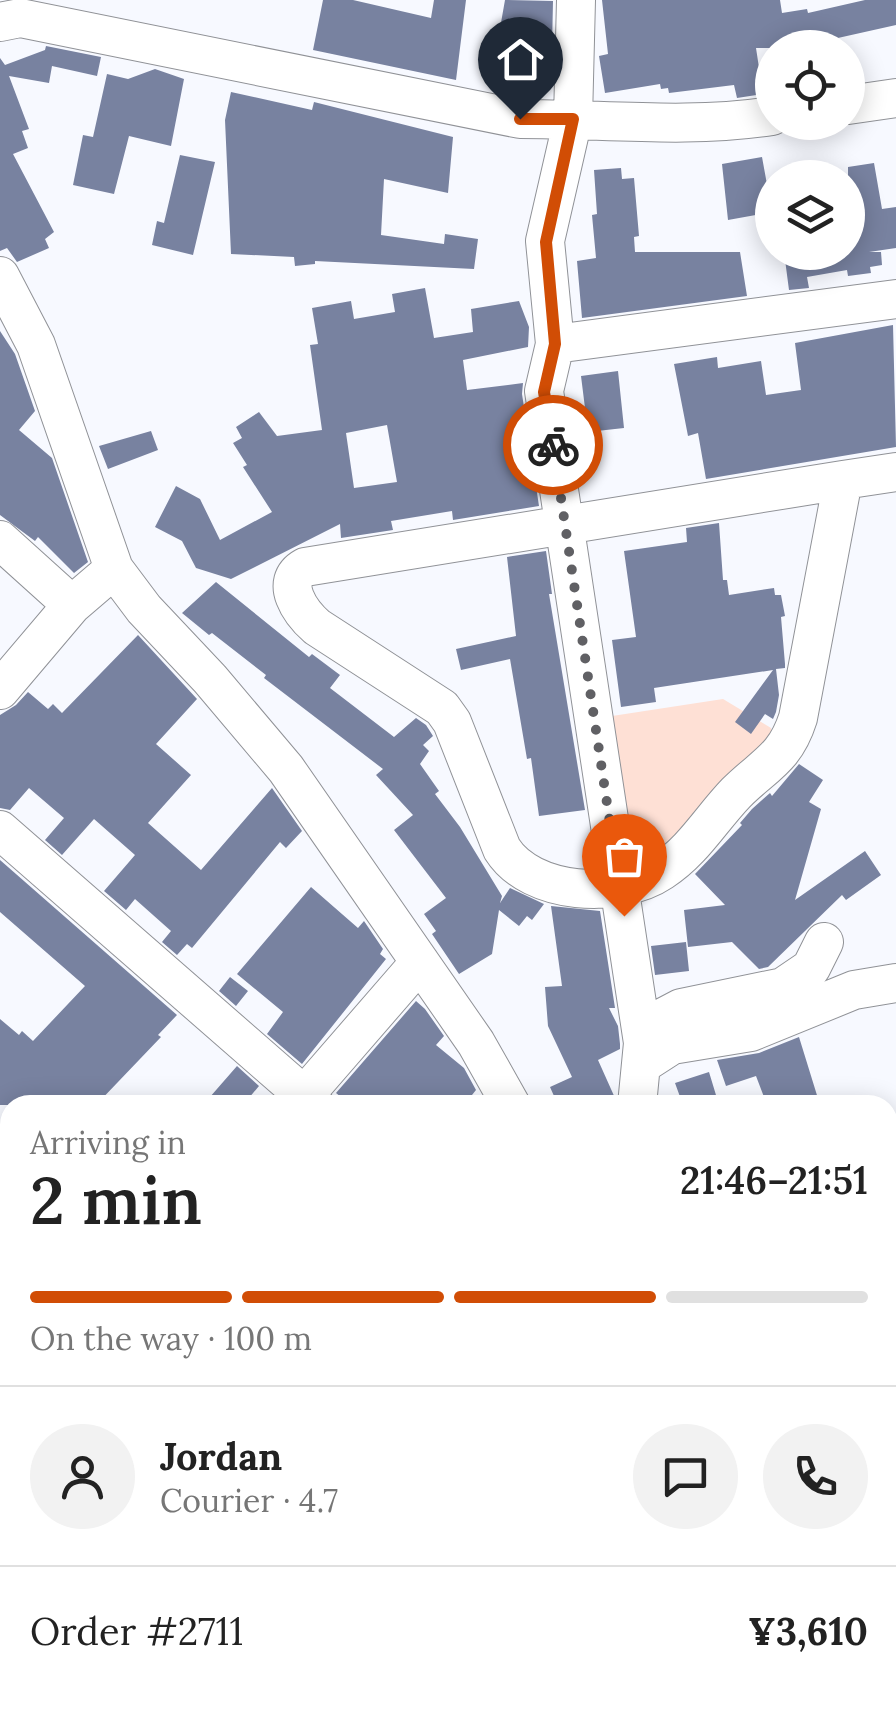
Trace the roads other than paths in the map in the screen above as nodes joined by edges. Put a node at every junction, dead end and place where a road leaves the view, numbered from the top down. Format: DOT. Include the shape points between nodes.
graph roads {
  1 [pos="576,0"];
  2 [pos="0,22"];
  3 [pos="896,98"];
  4 [pos="865,103"];
  5 [pos="573,119"];
  6 [pos="755,119"];
  7 [pos="0,276"];
  8 [pos="896,299"];
  9 [pos="555,344"];
  10 [pos="896,472"];
  11 [pos="843,480"];
  12 [pos="566,526"];
  13 [pos="0,540"];
  14 [pos="114,569"];
  15 [pos="72,605"];
  16 [pos="0,690"];
  17 [pos="0,830"];
  18 [pos="620,886"];
  19 [pos="824,942"];
  20 [pos="420,962"];
  21 [pos="896,983"];
  22 [pos="641,1047"];
  23 [pos="297,1095"];
  24 [pos="311,1095"];
  25 [pos="505,1095"];
  26 [pos="638,1095"];
  1 -- 5 [label="street"];
  2 -- 5 [label="street" via="20,18 520,119"];
  3 -- 4 [label="street"];
  5 -- 6 [label="street" via="723,124"];
  5 -- 9 [label="street" via="546,242"];
  7 -- 14 [label="street" via="36,344"];
  8 -- 9 [label="street"];
  9 -- 12 [label="street" via="544,392"];
  10 -- 11 [label="street"];
  11 -- 12 [label="street"];
  11 -- 18 [label="street" via="787,746 668,867"];
  12 -- 18 [label="street"];
  12 -- 18 [label="street" via="305,567 292,586 317,628 442,708 510,862 562,885"];
  13 -- 15 [label="street"];
  14 -- 15 [label="street"];
  14 -- 20 [label="street" via="286,769"];
  15 -- 16 [label="street"];
  17 -- 23 [label="street"];
  18 -- 22 [label="street"];
  19 -- 22 [label="street" via="811,968 783,987 681,1008"];
  20 -- 24 [label="street"];
  20 -- 25 [label="street"];
  21 -- 22 [label="street" via="854,990 751,1032"];
  22 -- 26 [label="street"];
}
